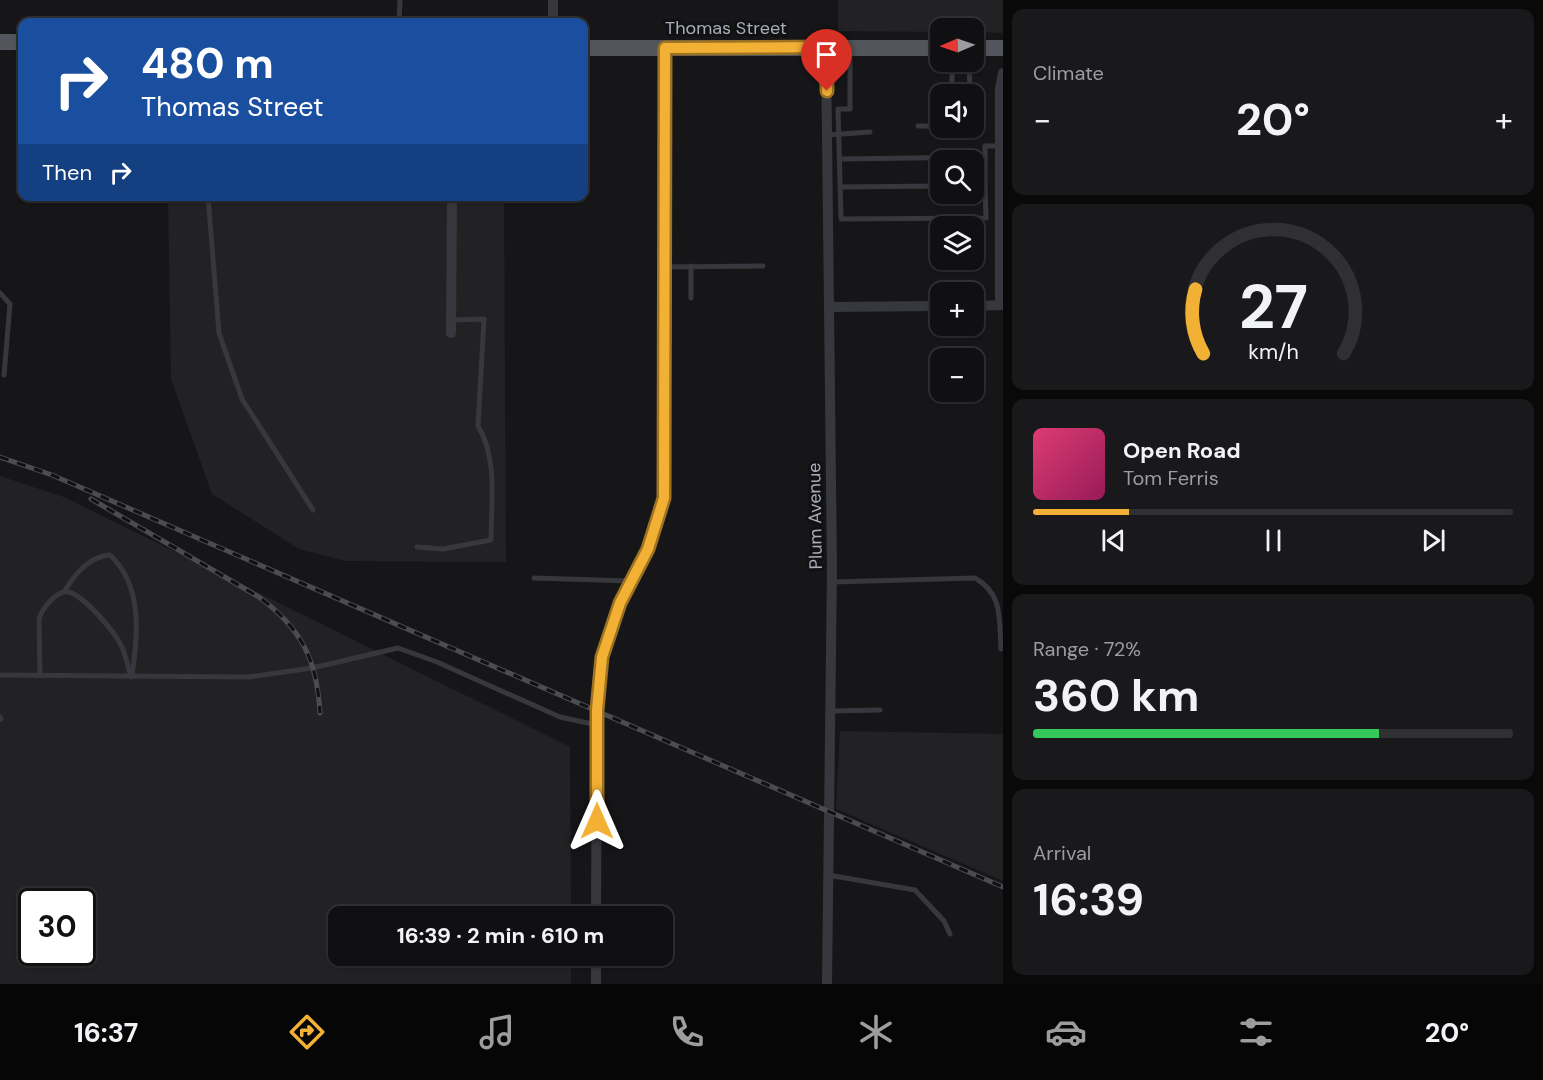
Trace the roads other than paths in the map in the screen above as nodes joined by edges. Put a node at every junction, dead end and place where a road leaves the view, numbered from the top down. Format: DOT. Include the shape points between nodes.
graph roads {
  1 [pos="400,0"];
  2 [pos="553,0"];
  3 [pos="399,18"];
  4 [pos="553,18"];
  5 [pos="0,42"];
  6 [pos="18,42"];
  7 [pos="826,47"];
  8 [pos="850,47"];
  9 [pos="588,48"];
  10 [pos="665,48"];
  11 [pos="930,48"];
  12 [pos="984,48"];
  13 [pos="1003,48"];
  14 [pos="1003,73"];
  15 [pos="918,126"];
  16 [pos="930,126"];
  17 [pos="870,132"];
  18 [pos="839,133"];
  19 [pos="827,135"];
  20 [pos="1000,146"];
  21 [pos="985,157"];
  22 [pos="840,159"];
  23 [pos="930,186"];
  24 [pos="985,186"];
  25 [pos="841,187"];
  26 [pos="208,201"];
  27 [pos="452,201"];
  28 [pos="691,266"];
  29 [pos="763,266"];
  30 [pos="665,267"];
  31 [pos="0,293"];
  32 [pos="691,298"];
  33 [pos="1001,305"];
  34 [pos="930,306"];
  35 [pos="984,306"];
  36 [pos="829,307"];
  37 [pos="452,320"];
  38 [pos="451,333"];
  39 [pos="4,375"];
  40 [pos="313,510"];
  41 [pos="417,547"];
  42 [pos="534,578"];
  43 [pos="632,581"];
  44 [pos="832,582"];
  45 [pos="64,592"];
  46 [pos="1001,649"];
  47 [pos="0,675"];
  48 [pos="40,675"];
  49 [pos="131,677"];
  50 [pos="880,710"];
  51 [pos="830,711"];
  52 [pos="597,725"];
  53 [pos="828,875"];
  54 [pos="596,906"];
  55 [pos="950,934"];
  56 [pos="596,966"];
  57 [pos="596,984"];
  58 [pos="827,984"];
  1 -- 3 [label="lane"];
  2 -- 4 [label="street"];
  5 -- 6 [label="main road"];
  7 -- 8 [label="main road, Thomas Street"];
  7 -- 10 [label="main road, Thomas Street"];
  7 -- 19 [label="street, Plum Avenue"];
  8 -- 11 [label="main road, Thomas Street"];
  8 -- 18 [label="lane" via="850,109 838,109"];
  9 -- 10 [label="main road, Thomas Street"];
  10 -- 30 [label="street"];
  12 -- 13 [label="main road"];
  14 -- 20 [label="street"];
  15 -- 16 [label="lane"];
  17 -- 18 [label="lane"];
  18 -- 19 [label="lane"];
  18 -- 22 [label="lane"];
  19 -- 36 [label="street, Plum Avenue"];
  20 -- 21 [label="lane" via="985,146"];
  20 -- 33 [label="street"];
  21 -- 22 [label="lane"];
  21 -- 24 [label="lane"];
  22 -- 25 [label="lane"];
  23 -- 25 [label="lane"];
  24 -- 25 [label="lane" via="986,218 842,219"];
  26 -- 40 [label="lane" via="219,333 242,399"];
  27 -- 37 [label="street"];
  28 -- 29 [label="lane"];
  28 -- 30 [label="lane"];
  28 -- 32 [label="lane"];
  30 -- 43 [label="street" via="664,498 648,549"];
  31 -- 39 [label="lane" via="10,304"];
  33 -- 35 [label="street"];
  34 -- 36 [label="street"];
  36 -- 44 [label="street, Plum Avenue"];
  37 -- 38 [label="street"];
  37 -- 41 [label="lane" via="484,319 478,426 485,437 490,465 491,540 460,548"];
  42 -- 43 [label="lane"];
  43 -- 52 [label="street" via="620,603 602,657"];
  44 -- 46 [label="lane" via="975,578 990,586 998,604"];
  44 -- 51 [label="street, Plum Avenue"];
  45 -- 48 [label="lane" via="41,612"];
  45 -- 49 [label="lane" via="81,600 111,631 122,647"];
  45 -- 49 [label="lane" via="77,572 99,556 110,555 118,562 137,615"];
  47 -- 48 [label="lane"];
  48 -- 49 [label="lane"];
  49 -- 52 [label="lane" via="248,677 312,668 398,648 560,717"];
  50 -- 51 [label="lane"];
  51 -- 53 [label="street, Plum Avenue"];
  52 -- 54 [label="street"];
  53 -- 55 [label="lane" via="915,890 944,921"];
  53 -- 58 [label="street, Plum Avenue"];
  56 -- 57 [label="street"];
}
